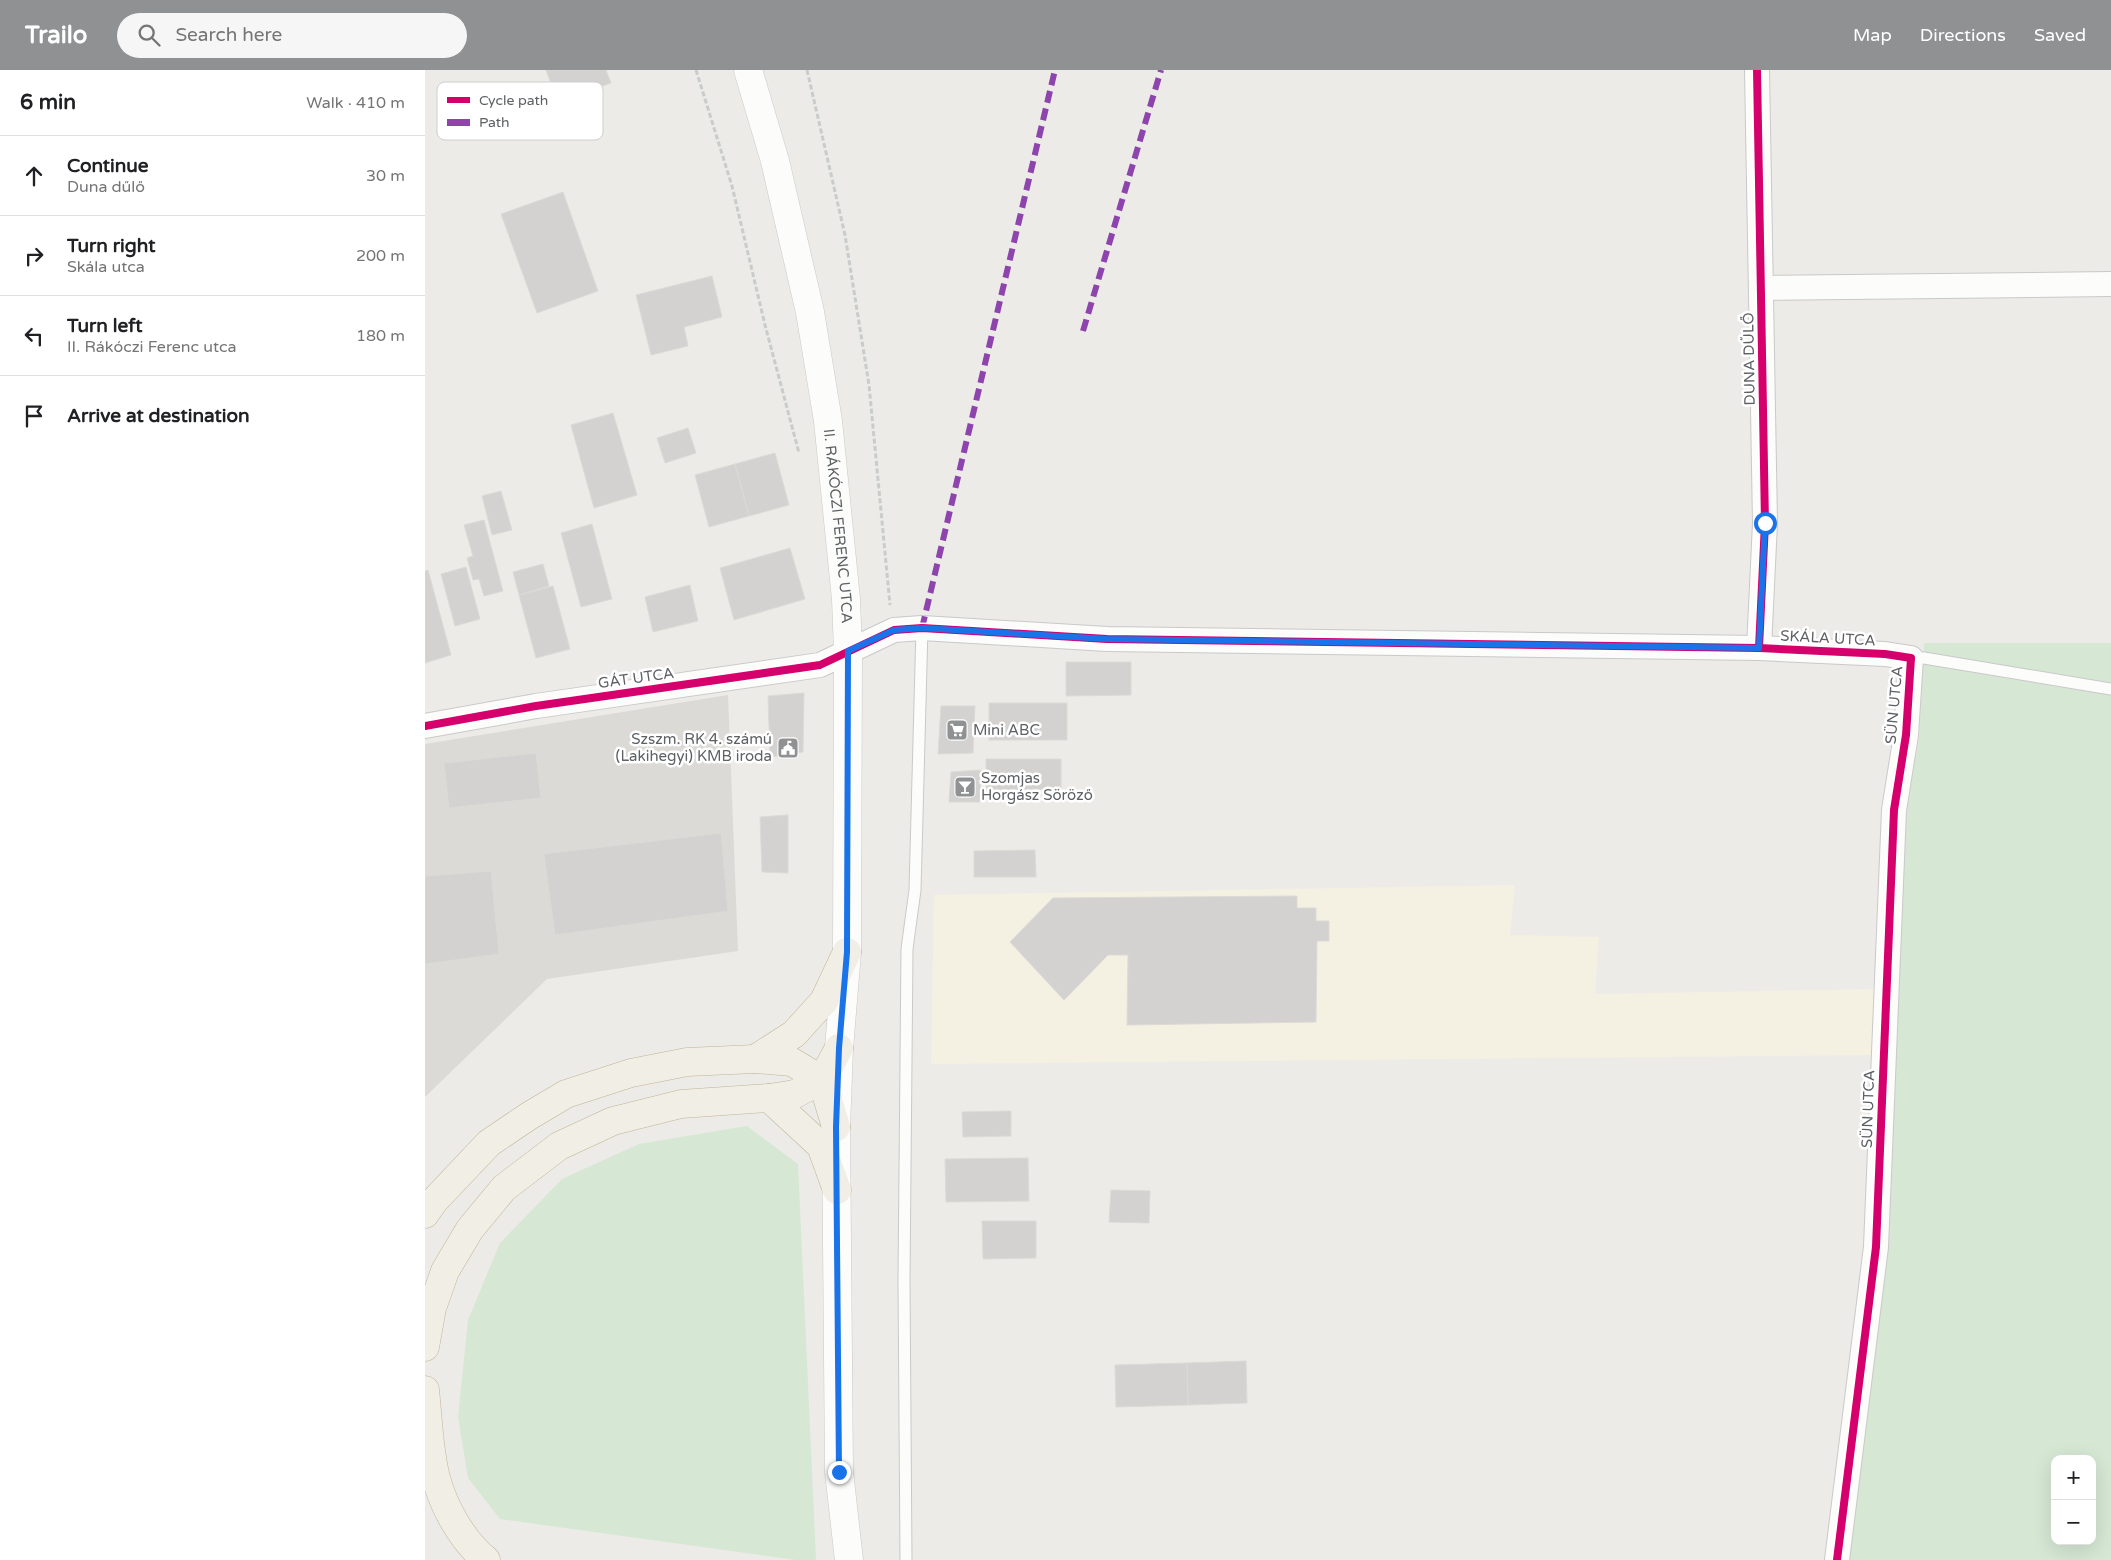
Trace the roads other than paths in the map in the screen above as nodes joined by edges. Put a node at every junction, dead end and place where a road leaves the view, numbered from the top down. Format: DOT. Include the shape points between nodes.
graph roads {
  1 [pos="748,70"];
  2 [pos="1757,70"];
  3 [pos="2111,284"];
  4 [pos="1762,288"];
  5 [pos="922,628"];
  6 [pos="1759,648"];
  7 [pos="848,651"];
  8 [pos="1911,658"];
  9 [pos="2111,689"];
  10 [pos="425,726"];
  11 [pos="847,952"];
  12 [pos="839,1048"];
  13 [pos="755,1059"];
  14 [pos="822,1080"];
  15 [pos="769,1098"];
  16 [pos="836,1127"];
  17 [pos="837,1190"];
  18 [pos="425,1214"];
  19 [pos="425,1347"];
  20 [pos="425,1390"];
  21 [pos="486,1560"];
  22 [pos="849,1560"];
  23 [pos="906,1560"];
  24 [pos="1837,1560"];
  1 -- 7 [label="main road, II. RÁKÓCZI FERENC UTCA" via="775,161 810,312 828,421 846,599"];
  2 -- 4 [label="street, DUNA DŰLŐ"];
  3 -- 4 [label="street"];
  4 -- 6 [label="street, DUNA DŰLŐ" via="1765,523"];
  5 -- 6 [label="street, SKÁLA UTCA" via="1107,639"];
  5 -- 7 [label="street, SKÁLA UTCA" via="894,630"];
  5 -- 23 [label="lane" via="915,890 907,948"];
  6 -- 8 [label="street, SKÁLA UTCA"];
  7 -- 10 [label="street, GÁT UTCA" via="820,665 536,706"];
  7 -- 11 [label="main road, II. RÁKÓCZI FERENC UTCA"];
  8 -- 9 [label="lane"];
  8 -- 24 [label="street, SÜN UTCA" via="1906,735 1894,810 1876,1247"];
  11 -- 12 [label="main road, II. RÁKÓCZI FERENC UTCA"];
  11 -- 13 [label="highway" via="824,1001 794,1034"];
  12 -- 14 [label="highway"];
  12 -- 16 [label="main road, II. RÁKÓCZI FERENC UTCA"];
  13 -- 14 [label="highway" via="792,1062"];
  13 -- 18 [label="highway" via="687,1062 631,1073 566,1094 489,1143"];
  14 -- 15 [label="highway" via="795,1094"];
  14 -- 16 [label="highway"];
  15 -- 17 [label="highway" via="821,1146"];
  15 -- 19 [label="highway" via="681,1104 613,1122 559,1146 504,1188 470,1229 445,1272 432,1308"];
  16 -- 17 [label="main road, II. RÁKÓCZI FERENC UTCA"];
  17 -- 22 [label="main road, II. RÁKÓCZI FERENC UTCA" via="839,1472"];
  20 -- 21 [label="highway" via="436,1478 452,1519"];
}
